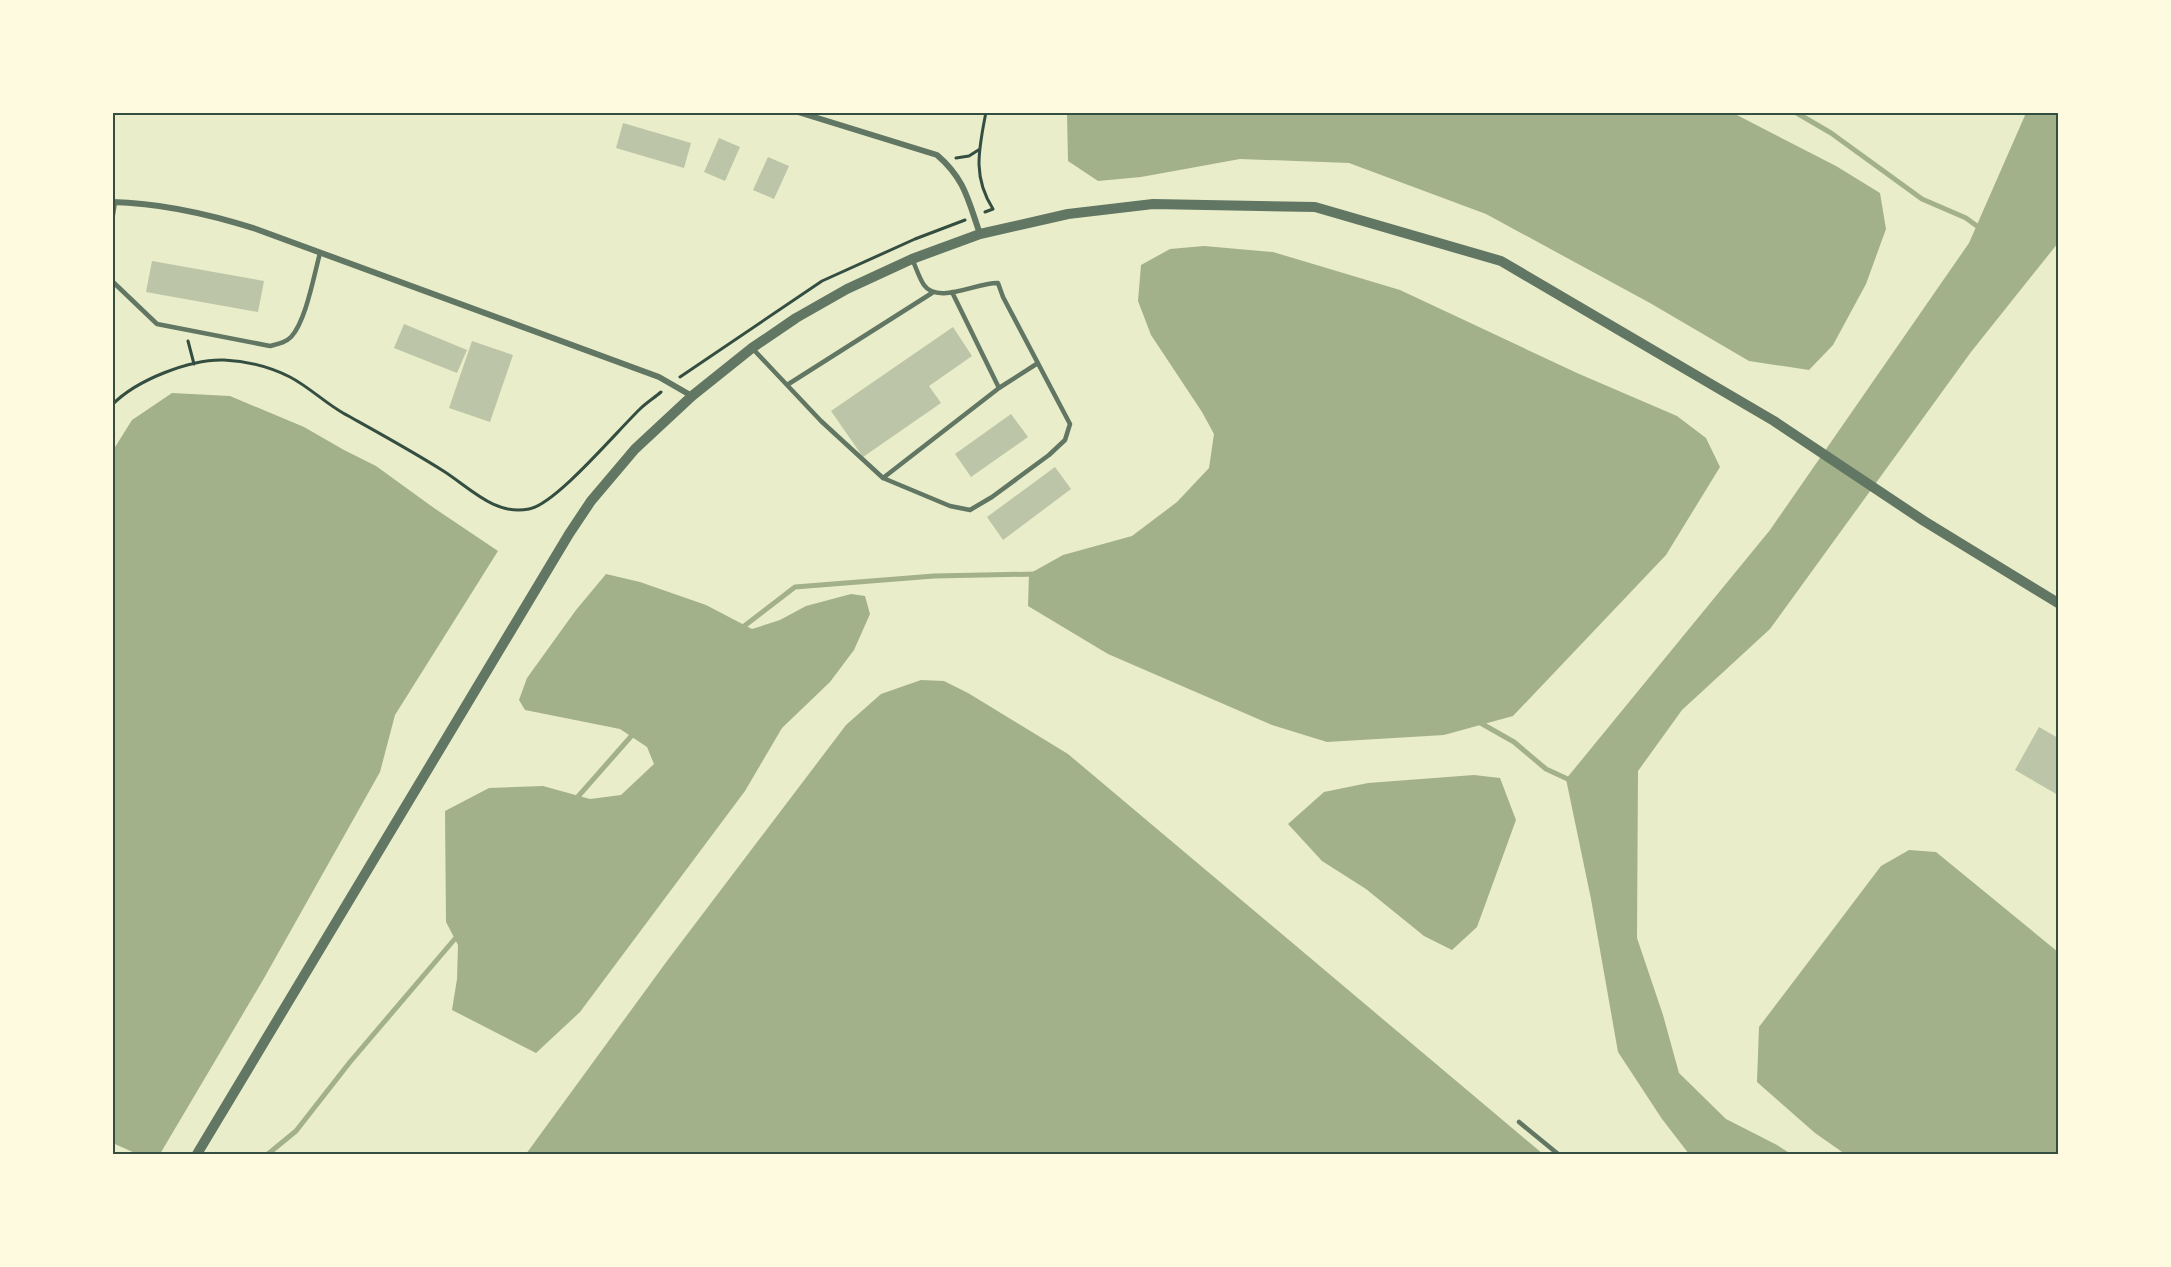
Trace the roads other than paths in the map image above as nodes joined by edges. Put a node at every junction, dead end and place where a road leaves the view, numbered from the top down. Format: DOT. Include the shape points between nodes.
graph roads {
  1 [pos="798,112"];
  2 [pos="114,202"];
  3 [pos="112,221"];
  4 [pos="980,234"];
  5 [pos="320,253"];
  6 [pos="912,259"];
  7 [pos="112,281"];
  8 [pos="952,292"];
  9 [pos="932,293"];
  10 [pos="752,348"];
  11 [pos="1038,363"];
  12 [pos="787,385"];
  13 [pos="999,388"];
  14 [pos="692,396"];
  15 [pos="883,478"];
  16 [pos="2058,603"];
  17 [pos="1519,1122"];
  18 [pos="197,1155"];
  19 [pos="1558,1155"];
  1 -- 4 [label="street" via="937,156 962,182"];
  2 -- 3 [label="lane"];
  2 -- 5 [label="street" via="178,208 220,218"];
  4 -- 6 [label="street"];
  4 -- 16 [label="street" via="1068,214 1153,204 1315,207 1501,261 1774,421 1923,521"];
  5 -- 7 [label="lane" via="297,328 282,344 270,346 157,324"];
  5 -- 14 [label="street" via="659,377"];
  6 -- 9 [label="lane" via="924,286"];
  6 -- 10 [label="street" via="847,289"];
  8 -- 9 [label="lane"];
  8 -- 11 [label="lane" via="987,282 998,283"];
  8 -- 13 [label="lane"];
  9 -- 12 [label="lane"];
  10 -- 12 [label="lane"];
  10 -- 14 [label="street"];
  11 -- 13 [label="lane"];
  11 -- 15 [label="lane" via="1070,424 1065,440 1002,490 970,510 950,506"];
  12 -- 15 [label="lane"];
  13 -- 15 [label="lane"];
  14 -- 18 [label="street" via="635,449 569,534"];
  17 -- 19 [label="lane"];
}
